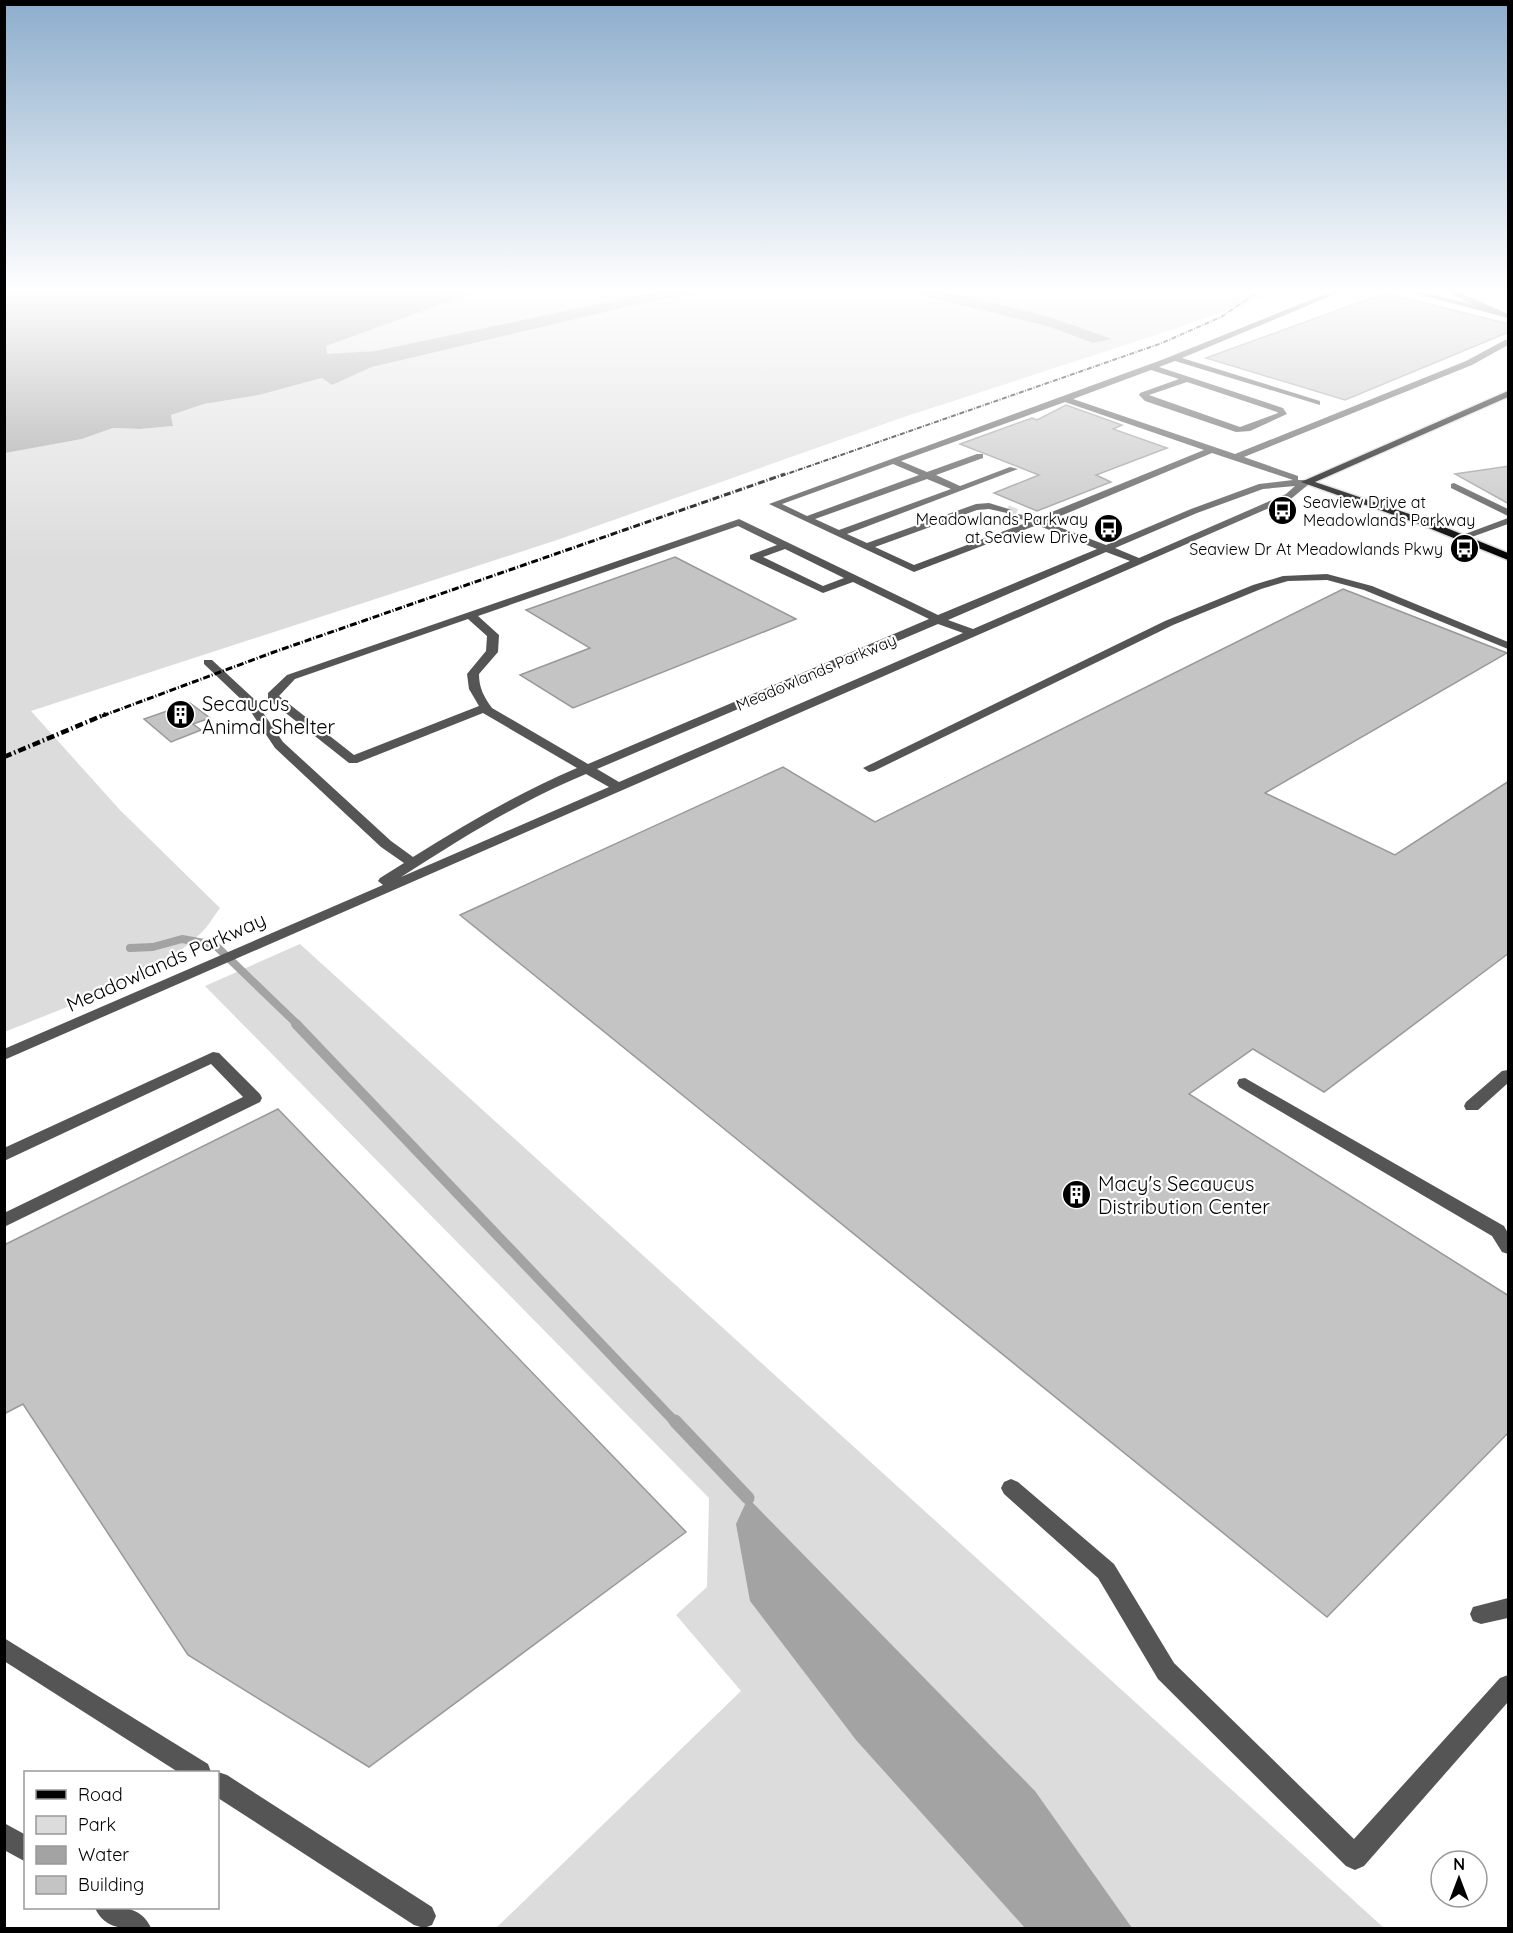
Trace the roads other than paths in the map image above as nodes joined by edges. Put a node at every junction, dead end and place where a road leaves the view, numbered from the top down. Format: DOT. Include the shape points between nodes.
graph roads {
  1 [pos="1121,378"];
  2 [pos="1183,378"];
  3 [pos="1238,378"];
  4 [pos="1431,378"];
  5 [pos="1188,380"];
  6 [pos="1509,394"];
  7 [pos="1065,399"];
  8 [pos="1317,403"];
  9 [pos="1211,450"];
  10 [pos="981,456"];
  11 [pos="1234,458"];
  12 [pos="893,461"];
  13 [pos="1013,469"];
  14 [pos="927,476"];
  15 [pos="1306,482"];
  16 [pos="1454,486"];
  17 [pos="960,489"];
  18 [pos="1007,510"];
  19 [pos="1509,513"];
  20 [pos="1022,516"];
  21 [pos="807,519"];
  22 [pos="1509,521"];
  23 [pos="1037,522"];
  24 [pos="838,534"];
  25 [pos="1462,537"];
  26 [pos="786,544"];
  27 [pos="866,547"];
  28 [pos="1107,548"];
  29 [pos="1509,557"];
  30 [pos="1138,561"];
  31 [pos="853,578"];
  32 [pos="469,614"];
  33 [pos="939,620"];
  34 [pos="972,633"];
  35 [pos="1509,646"];
  36 [pos="208,662"];
  37 [pos="487,710"];
  38 [pos="869,768"];
  39 [pos="585,770"];
  40 [pos="618,787"];
  41 [pos="413,863"];
  42 [pos="345,907"];
  43 [pos="4,1055"];
  44 [pos="1509,1075"];
  45 [pos="1245,1083"];
  46 [pos="1472,1106"];
  47 [pos="4,1155"];
  48 [pos="4,1221"];
  49 [pos="1503,1227"];
  50 [pos="1509,1247"];
  51 [pos="1011,1488"];
  52 [pos="1509,1608"];
  53 [pos="1481,1614"];
  54 [pos="4,1648"];
  55 [pos="1509,1686"];
  56 [pos="196,1771"];
  57 [pos="219,1785"];
  58 [pos="4,1835"];
  59 [pos="24,1849"];
  60 [pos="109,1909"];
  61 [pos="423,1916"];
  62 [pos="138,1929"];
  1 -- 7 [label="street"];
  2 -- 5 [label="street"];
  3 -- 8 [label="street"];
  4 -- 11 [label="street"];
  5 -- 5 [label="street" via="1280,410 1283,414 1239,430 1143,395"];
  6 -- 15 [label="main road, Meadowlands Parkway"];
  7 -- 9 [label="street"];
  7 -- 12 [label="street"];
  9 -- 11 [label="street"];
  9 -- 23 [label="street"];
  10 -- 14 [label="street"];
  11 -- 15 [label="street"];
  12 -- 14 [label="street"];
  12 -- 21 [label="street" via="774,504"];
  13 -- 17 [label="street"];
  14 -- 17 [label="street"];
  14 -- 21 [label="street"];
  15 -- 25 [label="main road"];
  15 -- 28 [label="street, Meadowlands Parkway" via="1262,486"];
  15 -- 30 [label="street, Meadowlands Parkway" via="1289,496"];
  16 -- 19 [label="street"];
  17 -- 24 [label="street"];
  18 -- 27 [label="street" via="976,507"];
  20 -- 23 [label="street"];
  21 -- 24 [label="street"];
  22 -- 25 [label="street"];
  23 -- 27 [label="street" via="914,569"];
  23 -- 28 [label="street"];
  24 -- 27 [label="street"];
  25 -- 29 [label="main road"];
  26 -- 31 [label="street"];
  26 -- 31 [label="street" via="754,557 823,590"];
  26 -- 32 [label="street" via="739,522"];
  28 -- 30 [label="street"];
  28 -- 33 [label="street, Meadowlands Parkway"];
  30 -- 34 [label="street, Meadowlands Parkway"];
  31 -- 33 [label="street"];
  32 -- 37 [label="street" via="493,635 492,652 473,678 472,688"];
  32 -- 37 [label="street" via="291,677 272,696 353,760"];
  33 -- 34 [label="street"];
  33 -- 39 [label="street, Meadowlands Parkway"];
  34 -- 40 [label="street, Meadowlands Parkway"];
  35 -- 38 [label="street" via="1368,588 1327,577 1287,578 1169,623"];
  36 -- 41 [label="street" via="249,701 279,745 386,844"];
  37 -- 39 [label="street"];
  39 -- 40 [label="street"];
  39 -- 41 [label="street, Meadowlands Parkway" via="508,803"];
  40 -- 42 [label="street, Meadowlands Parkway"];
  41 -- 42 [label="street, Meadowlands Parkway"];
  42 -- 43 [label="street, Meadowlands Parkway"];
  44 -- 46 [label="street"];
  45 -- 49 [label="street"];
  47 -- 48 [label="street" via="213,1057 254,1098"];
  49 -- 50 [label="street"];
  51 -- 55 [label="street" via="1106,1571 1166,1671 1355,1857"];
  52 -- 53 [label="street"];
  54 -- 56 [label="street"];
  57 -- 61 [label="street"];
  58 -- 59 [label="street"];
  60 -- 62 [label="street"];
}
